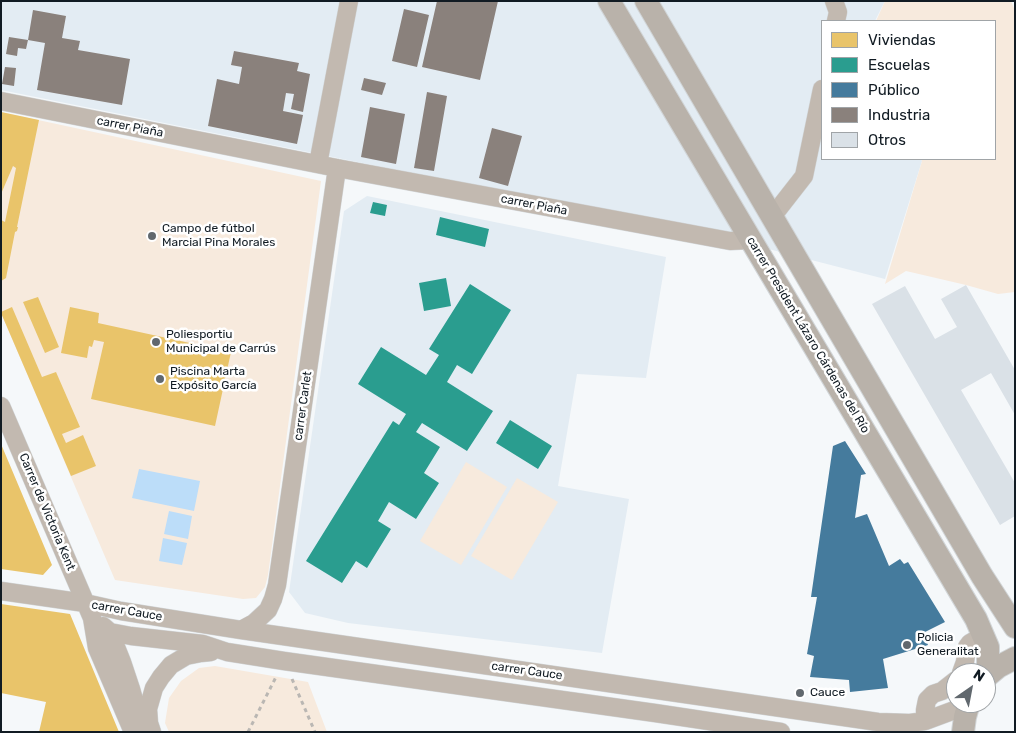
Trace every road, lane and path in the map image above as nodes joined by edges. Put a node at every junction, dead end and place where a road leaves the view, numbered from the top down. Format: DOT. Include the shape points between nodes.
graph roads {
  1 [pos="349,1"];
  2 [pos="609,1"];
  3 [pos="646,1"];
  4 [pos="834,1"];
  5 [pos="836,20"];
  6 [pos="821,94"];
  7 [pos="1,101"];
  8 [pos="318,164"];
  9 [pos="337,168"];
  10 [pos="772,217"];
  11 [pos="751,240"];
  12 [pos="1,406"];
  13 [pos="1,591"];
  14 [pos="89,611"];
  15 [pos="1015,627"];
  16 [pos="241,630"];
  17 [pos="110,632"];
  18 [pos="984,636"];
  19 [pos="227,652"];
  20 [pos="1015,658"];
  21 [pos="284,661"];
  22 [pos="965,663"];
  23 [pos="987,663"];
  24 [pos="996,669"];
  25 [pos="946,688"];
  26 [pos="946,712"];
  27 [pos="965,713"];
  28 [pos="924,721"];
  29 [pos="133,732"];
  30 [pos="143,732"];
  31 [pos="152,732"];
  32 [pos="248,732"];
  33 [pos="314,732"];
  34 [pos="781,732"];
  35 [pos="963,732"];
  1 -- 8 [label="street"];
  2 -- 11 [label="main road, carrer President Lázaro Cárdenas del Río"];
  3 -- 10 [label="main road"];
  4 -- 5 [label="street" via="838,12"];
  6 -- 10 [label="street" via="804,176"];
  7 -- 8 [label="street, carrer Piaña"];
  8 -- 9 [label="street, carrer Piaña"];
  9 -- 11 [label="street, carrer Piaña" via="730,241"];
  9 -- 16 [label="street, carrer Carlet" via="277,585 268,610"];
  10 -- 15 [label="main road"];
  11 -- 18 [label="main road, carrer President Lázaro Cárdenas del Río"];
  12 -- 14 [label="street, Carrer de Victoria Kent"];
  13 -- 14 [label="street, carrer Cauce"];
  14 -- 16 [label="street, carrer Cauce" via="121,610"];
  14 -- 17 [label="street, Carrer de Victoria Kent"];
  14 -- 29 [label="street, Carrer de Victoria Kent" via="97,648"];
  16 -- 28 [label="street, carrer Cauce" via="878,722"];
  17 -- 19 [label="street, carrer Cauce" via="203,644"];
  17 -- 30 [label="street"];
  18 -- 22 [label="street" via="967,647"];
  18 -- 23 [label="main road, carrer President Lázaro Cárdenas del Río"];
  19 -- 21 [label="street, carrer Cauce"];
  19 -- 31 [label="street, carrer Cauce" via="186,656 170,665 154,688 148,709"];
  20 -- 24 [label="main road"];
  21 -- 32 [label="path"];
  21 -- 33 [label="path"];
  21 -- 34 [label="street, carrer Cauce"];
  25 -- 28 [label="street" via="927,700"];
  26 -- 28 [label="street, carrer Cauce"];
  27 -- 35 [label="main road"];
}
